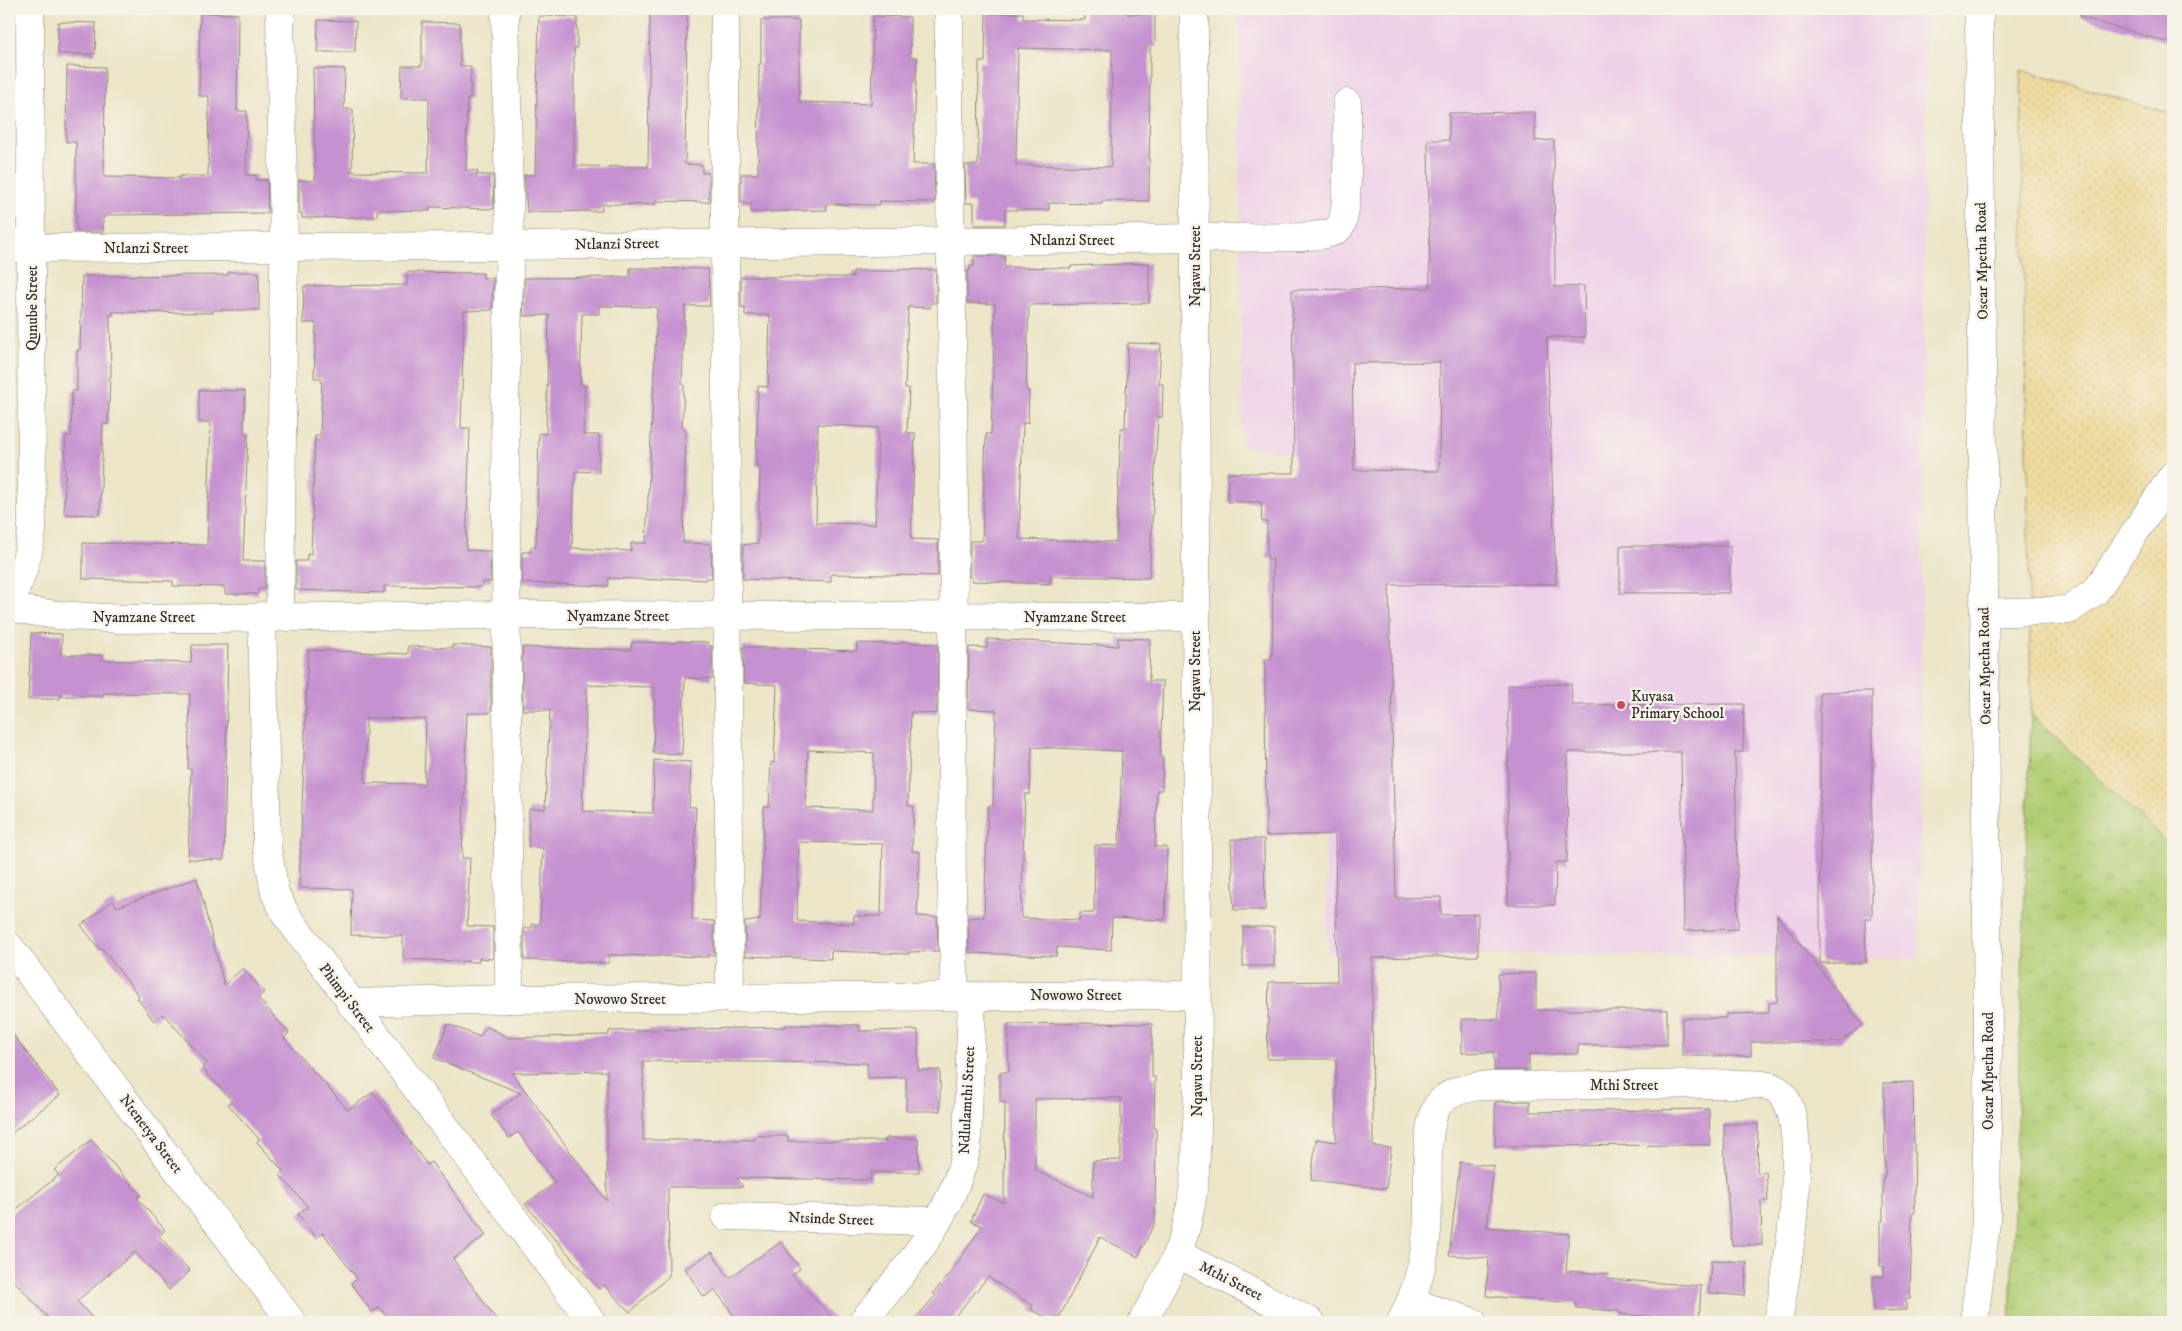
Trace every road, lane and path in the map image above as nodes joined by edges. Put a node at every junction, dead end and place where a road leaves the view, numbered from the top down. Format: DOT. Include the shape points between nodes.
graph roads {
  1 [pos="30,9"];
  2 [pos="280,9"];
  3 [pos="505,9"];
  4 [pos="725,9"];
  5 [pos="949,9"];
  6 [pos="1194,9"];
  7 [pos="1980,9"];
  8 [pos="1347,103"];
  9 [pos="1195,239"];
  10 [pos="950,241"];
  11 [pos="725,243"];
  12 [pos="510,246"];
  13 [pos="284,247"];
  14 [pos="20,248"];
  15 [pos="2173,475"];
  16 [pos="9,602"];
  17 [pos="9,608"];
  18 [pos="1984,613"];
  19 [pos="271,616"];
  20 [pos="507,616"];
  21 [pos="728,616"];
  22 [pos="954,616"];
  23 [pos="1195,617"];
  24 [pos="9,946"];
  25 [pos="1197,994"];
  26 [pos="963,996"];
  27 [pos="510,999"];
  28 [pos="730,999"];
  29 [pos="350,1003"];
  30 [pos="726,1216"];
  31 [pos="936,1222"];
  32 [pos="1178,1254"];
  33 [pos="1406,1312"];
  34 [pos="292,1322"];
  35 [pos="592,1322"];
  36 [pos="862,1322"];
  37 [pos="1142,1322"];
  38 [pos="1311,1322"];
  39 [pos="1473,1322"];
  40 [pos="1778,1322"];
  41 [pos="1974,1322"];
  1 -- 14 [label="street, Qunube Street"];
  2 -- 13 [label="street"];
  3 -- 12 [label="street"];
  4 -- 11 [label="street"];
  5 -- 10 [label="street"];
  6 -- 9 [label="street, Nqawu Street"];
  7 -- 18 [label="street, Oscar Mpetha Road"];
  8 -- 9 [label="street, Ntlanzi Street" via="1345,212 1340,228 1303,237"];
  9 -- 10 [label="street, Ntlanzi Street"];
  9 -- 23 [label="street, Nqawu Street"];
  10 -- 11 [label="street, Ntlanzi Street"];
  10 -- 22 [label="street"];
  11 -- 12 [label="street, Ntlanzi Street"];
  11 -- 21 [label="street"];
  12 -- 13 [label="street, Ntlanzi Street"];
  12 -- 20 [label="street" via="506,402"];
  13 -- 14 [label="street, Ntlanzi Street"];
  13 -- 19 [label="street" via="283,410"];
  14 -- 16 [label="street, Qunube Street" via="32,531 19,584"];
  15 -- 18 [label="street" via="2096,591 2069,610"];
  17 -- 19 [label="street, Nyamzane Street" via="120,619"];
  18 -- 41 [label="street, Oscar Mpetha Road" via="1988,1127 1986,1222"];
  19 -- 20 [label="street, Nyamzane Street"];
  19 -- 29 [label="street, Phimpi Street" via="267,847 270,872 286,916"];
  20 -- 21 [label="street, Nyamzane Street"];
  20 -- 27 [label="street"];
  21 -- 22 [label="street, Nyamzane Street"];
  21 -- 28 [label="street"];
  22 -- 23 [label="street, Nyamzane Street"];
  22 -- 26 [label="street" via="952,792"];
  23 -- 25 [label="street, Nqawu Street"];
  24 -- 34 [label="street, Ntenetya Street"];
  25 -- 26 [label="street, Nowowo Street"];
  25 -- 32 [label="street, Nqawu Street" via="1196,1175 1192,1205"];
  26 -- 28 [label="street, Nowowo Street"];
  26 -- 31 [label="street, Ndlulamthi Street" via="967,1147 955,1188"];
  27 -- 28 [label="street, Nowowo Street"];
  27 -- 29 [label="street, Nowowo Street"];
  29 -- 35 [label="street, Phimpi Street"];
  30 -- 31 [label="street, Ntsinde Street"];
  31 -- 36 [label="street, Ndlulamthi Street" via="907,1267"];
  32 -- 37 [label="street, Nqawu Street"];
  32 -- 38 [label="street, Mthi Street"];
  33 -- 39 [label="street, Mthi Street"];
  33 -- 40 [label="street, Mthi Street" via="1420,1279 1428,1229 1430,1123 1437,1106 1449,1094 1478,1086 1739,1084 1777,1089 1787,1100 1793,1117 1796,1176 1787,1272"];
}
